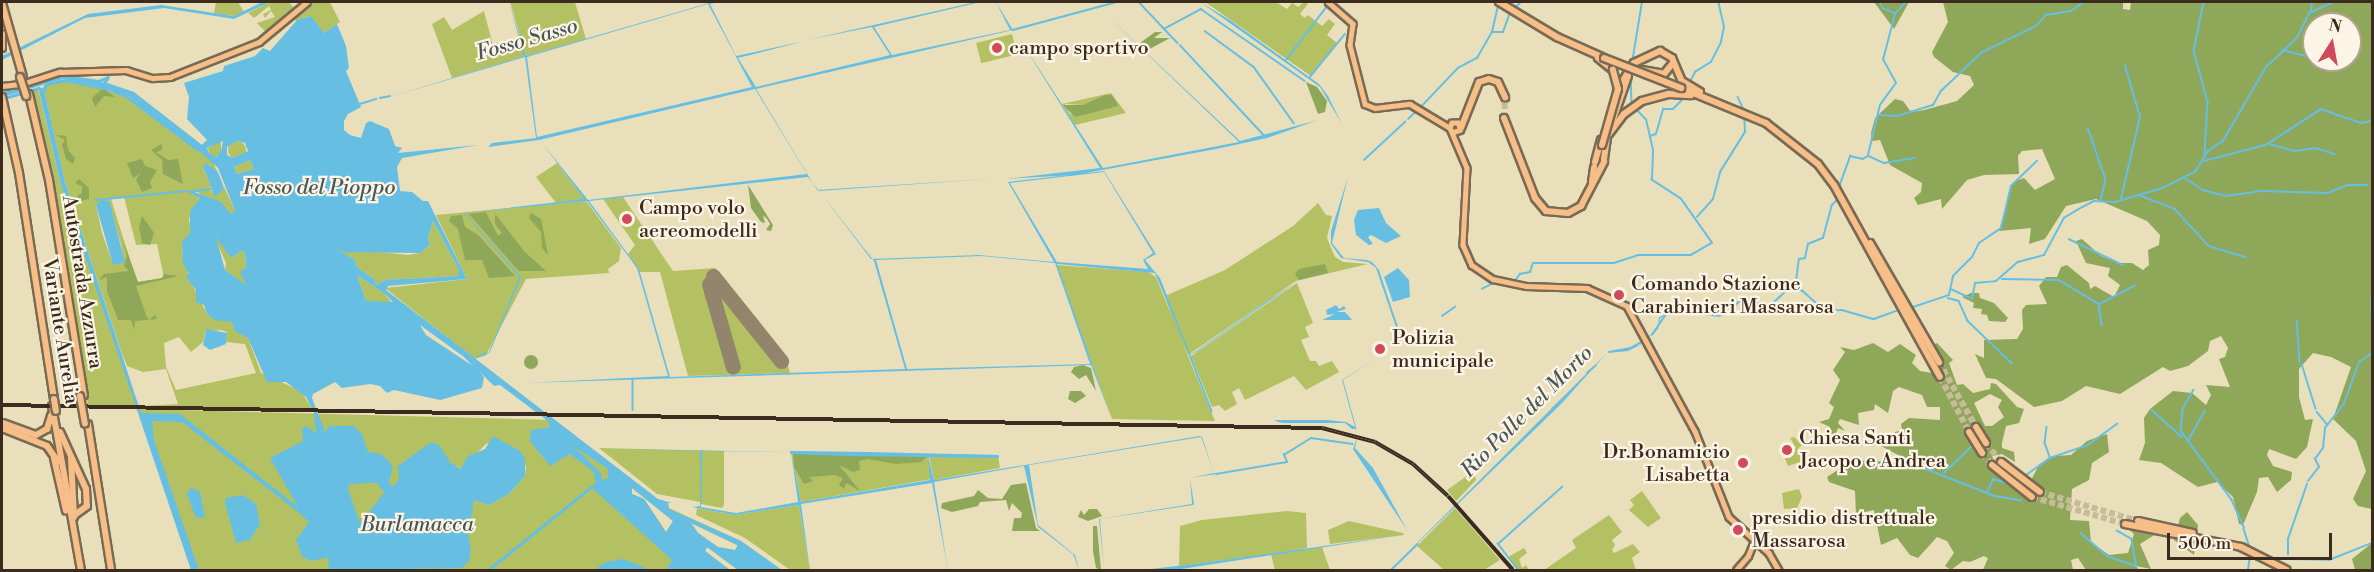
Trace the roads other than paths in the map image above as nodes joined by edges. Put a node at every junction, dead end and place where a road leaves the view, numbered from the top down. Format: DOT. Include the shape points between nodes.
graph roads {
  1 [pos="307,2"];
  2 [pos="1328,2"];
  3 [pos="1499,2"];
  4 [pos="1504,2"];
  5 [pos="2,3"];
  6 [pos="2,14"];
  7 [pos="2,34"];
  8 [pos="12,45"];
  9 [pos="1580,46"];
  10 [pos="2,48"];
  11 [pos="1590,53"];
  12 [pos="1604,57"];
  13 [pos="1638,61"];
  14 [pos="1673,62"];
  15 [pos="1642,70"];
  16 [pos="2,86"];
  17 [pos="1682,89"];
  18 [pos="2,97"];
  19 [pos="1708,97"];
  20 [pos="1505,98"];
  21 [pos="2,108"];
  22 [pos="1504,118"];
  23 [pos="1455,128"];
  24 [pos="1610,130"];
  25 [pos="1797,142"];
  26 [pos="1601,147"];
  27 [pos="1592,189"];
  28 [pos="1939,362"];
  29 [pos="1940,377"];
  30 [pos="53,407"];
  31 [pos="2,424"];
  32 [pos="58,426"];
  33 [pos="1976,427"];
  34 [pos="1969,432"];
  35 [pos="28,438"];
  36 [pos="1986,443"];
  37 [pos="1982,453"];
  38 [pos="2001,462"];
  39 [pos="1993,466"];
  40 [pos="2040,492"];
  41 [pos="2032,497"];
  42 [pos="66,511"];
  43 [pos="76,514"];
  44 [pos="2138,521"];
  45 [pos="2125,525"];
  46 [pos="2157,528"];
  47 [pos="73,529"];
  48 [pos="1755,539"];
  49 [pos="82,570"];
  50 [pos="110,570"];
  51 [pos="1736,570"];
  52 [pos="1779,570"];
  53 [pos="2287,570"];
  54 [pos="2292,570"];
  1 -- 16 [label="main road" via="259,42 170,77 153,78 126,70 60,72"];
  2 -- 23 [label="main road" via="1353,24 1350,45 1365,104 1375,108 1410,104"];
  3 -- 9 [label="highway"];
  4 -- 9 [label="highway"];
  5 -- 8 [label="highway, Autostrada Azzurra"];
  6 -- 8 [label="highway, Autostrada Azzurra"];
  7 -- 10 [label="highway"];
  8 -- 50 [label="highway, Autostrada Azzurra, bridge" via="46,180"];
  9 -- 11 [label="highway"];
  9 -- 12 [label="highway"];
  11 -- 12 [label="highway"];
  11 -- 26 [label="highway, bridge" via="1612,70 1618,89"];
  12 -- 15 [label="highway, bridge"];
  12 -- 17 [label="highway, bridge"];
  13 -- 14 [label="highway" via="1660,51"];
  13 -- 24 [label="highway, bridge" via="1624,82"];
  13 -- 26 [label="highway, bridge" via="1627,71 1615,93"];
  14 -- 15 [label="highway" via="1664,74"];
  14 -- 19 [label="highway" via="1682,81"];
  15 -- 17 [label="highway, bridge"];
  17 -- 19 [label="highway"];
  17 -- 24 [label="highway" via="1642,101"];
  18 -- 21 [label="highway, Variante Aurelia"];
  19 -- 25 [label="highway" via="1770,123"];
  20 -- 23 [label="highway" via="1498,82 1483,80 1473,91 1469,111"];
  21 -- 30 [label="highway, Variante Aurelia" via="18,174"];
  22 -- 27 [label="highway" via="1541,208 1551,214 1571,212 1584,203"];
  23 -- 48 [label="main road" via="1468,182 1463,250 1479,272 1526,286 1598,291 1630,310 1695,431 1726,512"];
  24 -- 27 [label="highway" via="1604,161"];
  25 -- 28 [label="highway" via="1836,182"];
  25 -- 29 [label="highway" via="1834,185"];
  26 -- 27 [label="highway"];
  30 -- 31 [label="highway" via="48,428 36,435"];
  30 -- 32 [label="highway, Variante Aurelia"];
  30 -- 47 [label="highway, Variante Aurelia"];
  31 -- 35 [label="highway"];
  32 -- 43 [label="highway" via="86,489 87,507"];
  32 -- 47 [label="highway, Variante Aurelia"];
  33 -- 36 [label="highway"];
  34 -- 37 [label="highway"];
  35 -- 42 [label="highway" via="54,458"];
  35 -- 47 [label="highway" via="56,455"];
  35 -- 47 [label="highway" via="60,447 74,468"];
  38 -- 40 [label="highway"];
  39 -- 41 [label="highway"];
  44 -- 46 [label="highway"];
  45 -- 46 [label="highway"];
  46 -- 53 [label="highway" via="2241,547"];
  46 -- 54 [label="highway" via="2247,546"];
  47 -- 49 [label="highway, Variante Aurelia"];
  48 -- 51 [label="main road"];
  48 -- 52 [label="main road"];
}
